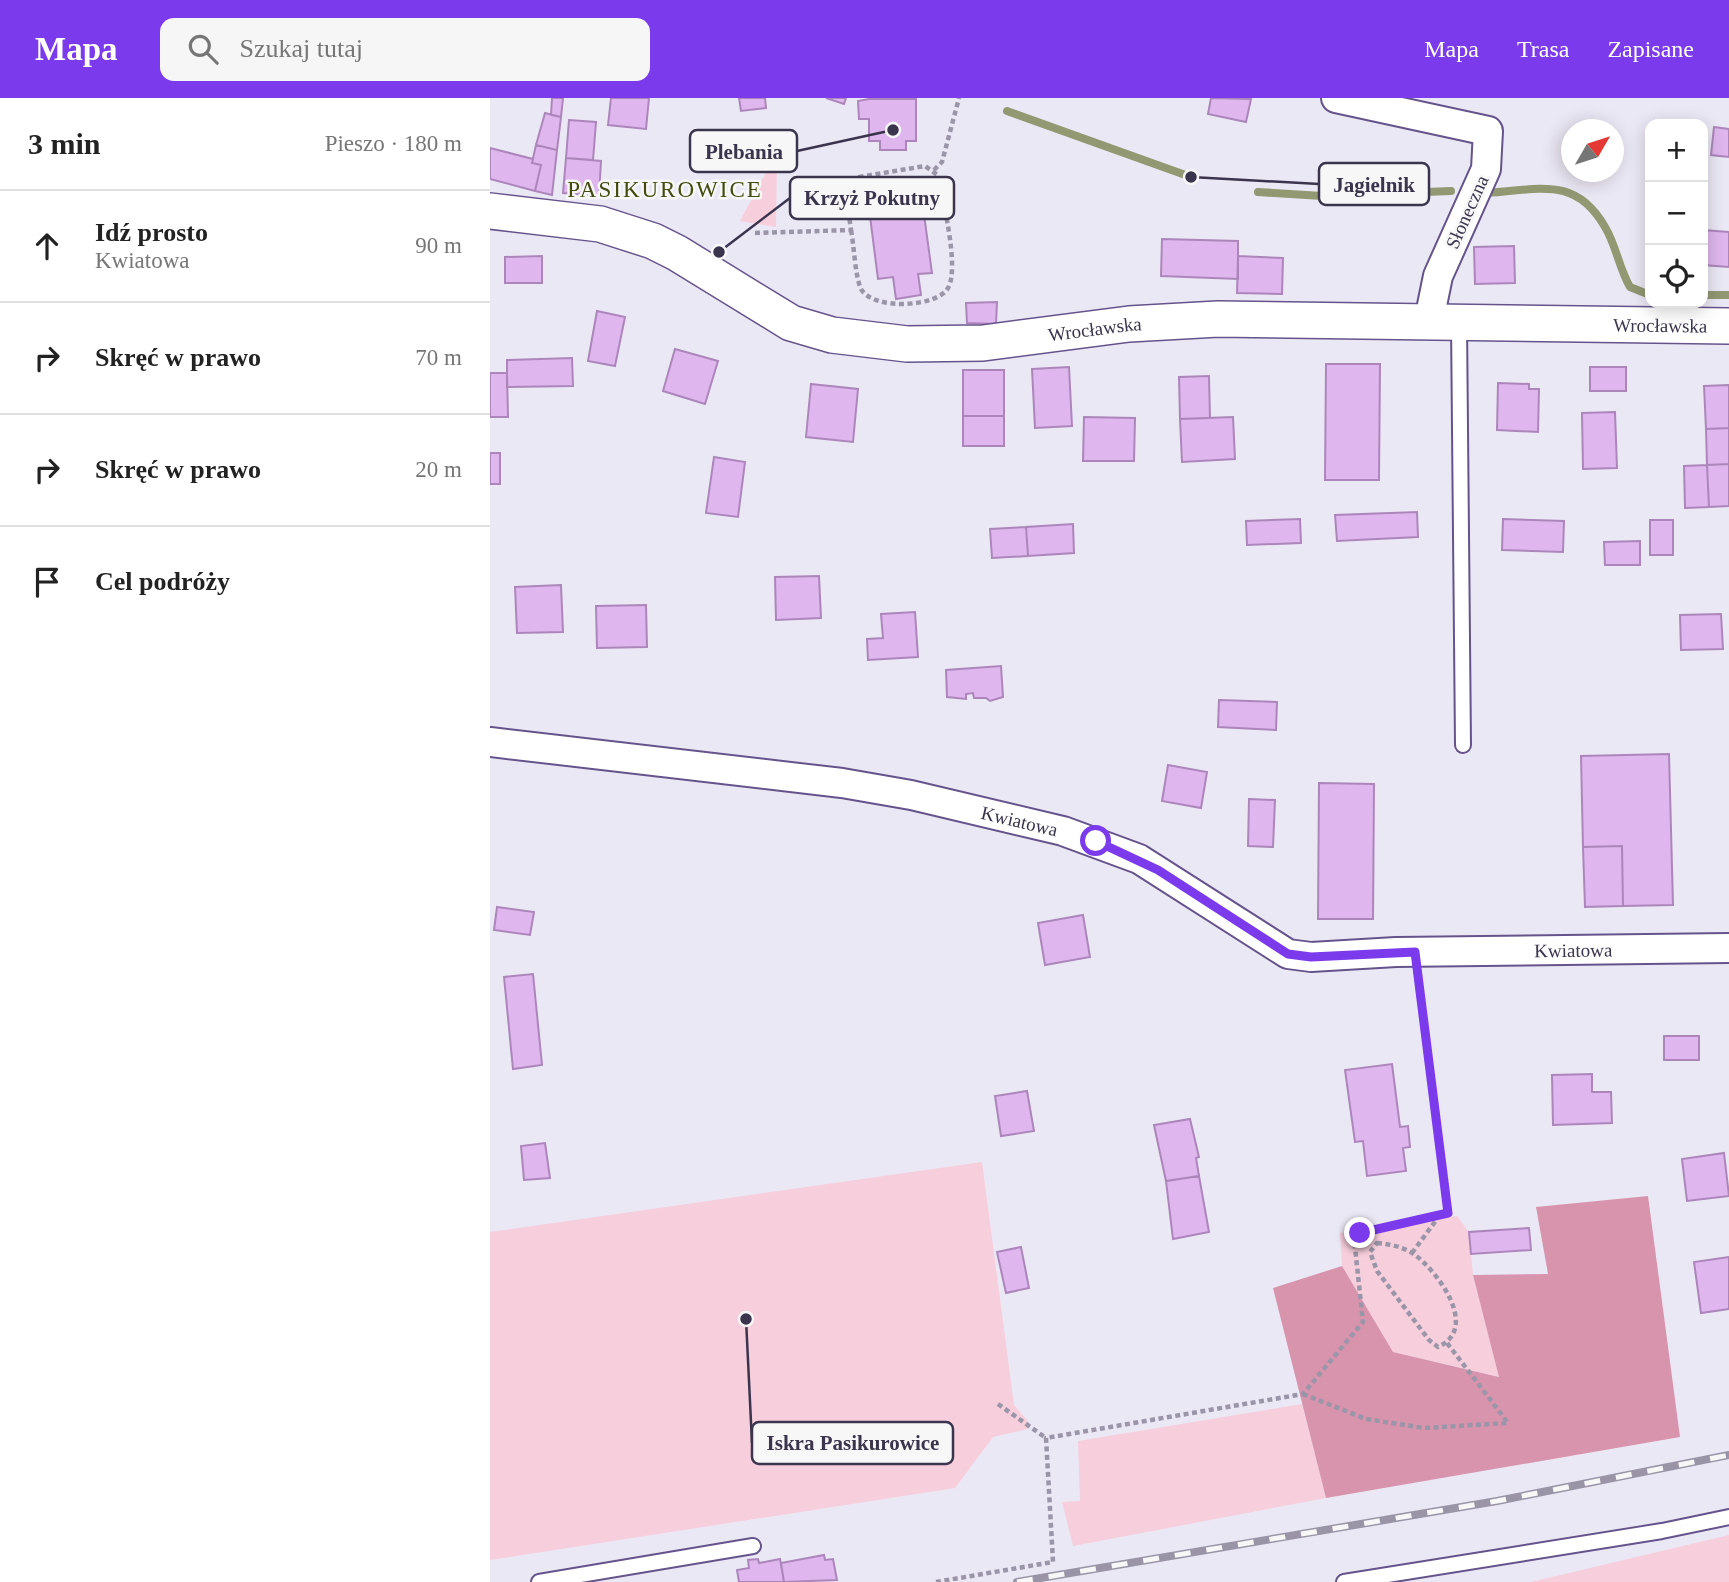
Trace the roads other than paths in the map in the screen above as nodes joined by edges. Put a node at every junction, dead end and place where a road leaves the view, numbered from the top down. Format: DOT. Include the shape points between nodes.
graph roads {
  1 [pos="1336,98"];
  2 [pos="490,211"];
  3 [pos="1444,320"];
  4 [pos="1729,326"];
  5 [pos="490,742"];
  6 [pos="1463,745"];
  7 [pos="1729,948"];
  8 [pos="1729,1517"];
  9 [pos="753,1546"];
  10 [pos="539,1582"];
  11 [pos="1345,1582"];
  1 -- 3 [label="street, Słoneczna" via="1488,131 1486,169 1438,276"];
  2 -- 3 [label="street, Wrocławska" via="600,224 653,241 791,323 863,340 972,343 1118,325 1218,319"];
  3 -- 4 [label="street, Wrocławska"];
  3 -- 6 [label="lane"];
  5 -- 7 [label="street, Kwiatowa" via="842,783 1063,831 1118,849 1158,870 1288,954"];
  8 -- 11 [label="lane"];
  9 -- 10 [label="lane"];
}
